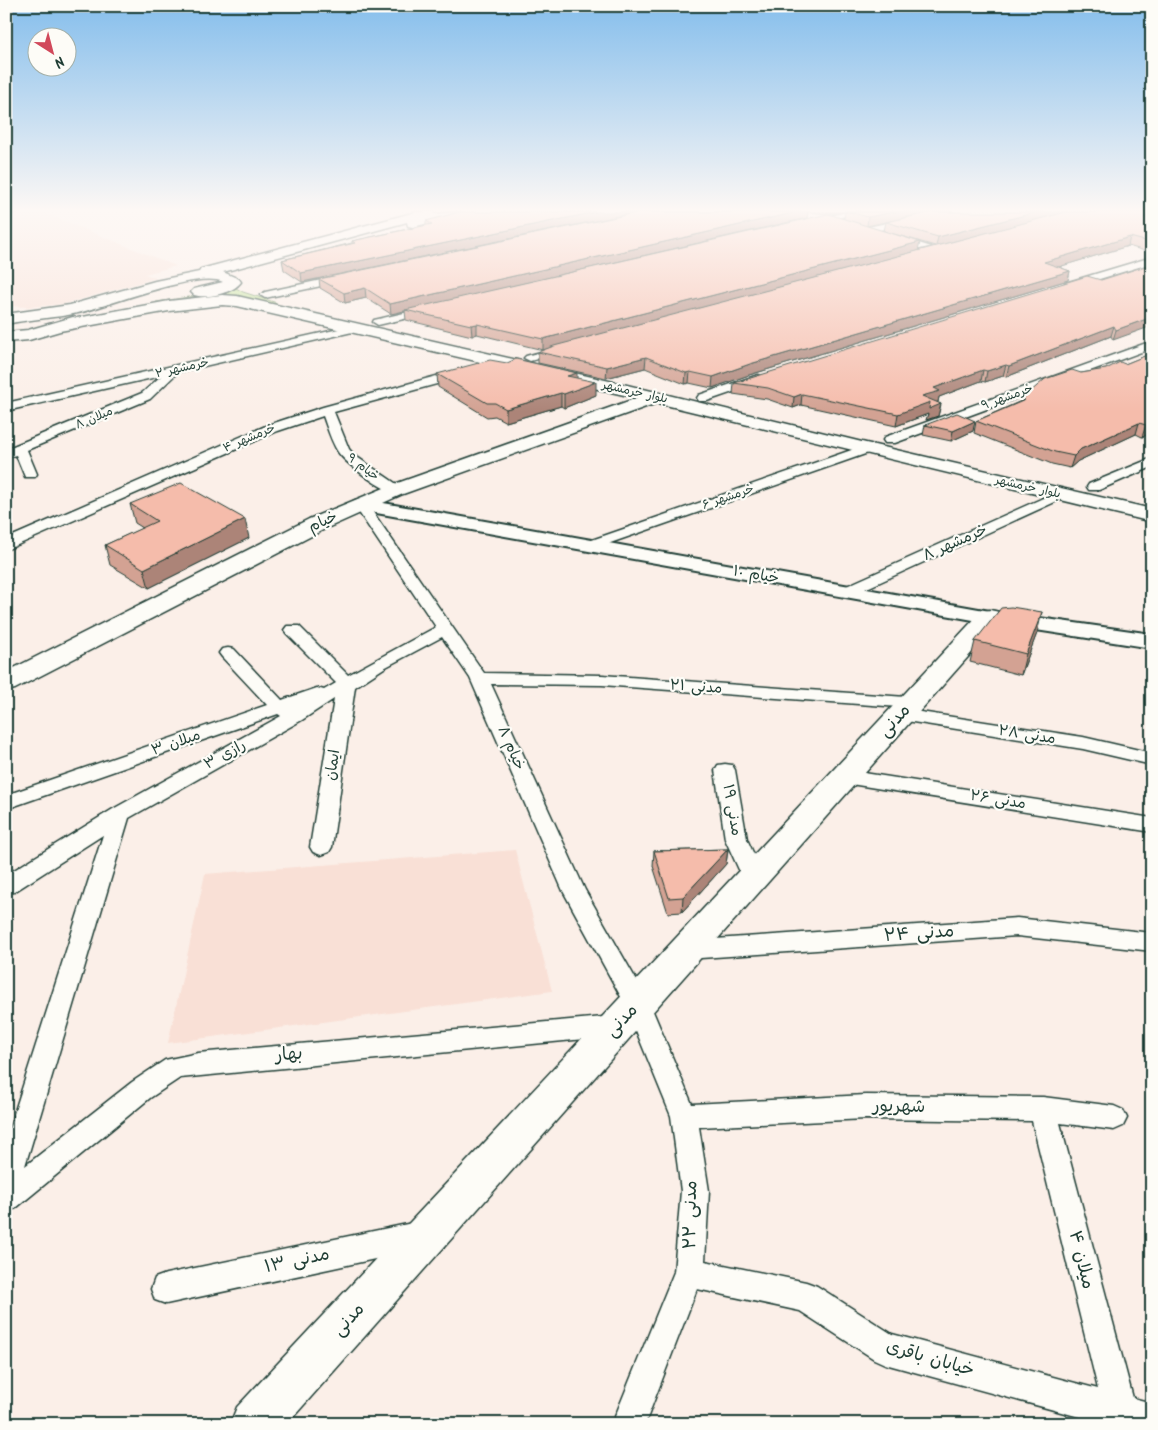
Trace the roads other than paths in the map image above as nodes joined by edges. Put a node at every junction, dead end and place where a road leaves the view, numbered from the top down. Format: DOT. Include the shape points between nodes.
graph roads {
  1 [pos="184,279"];
  2 [pos="232,279"];
  3 [pos="241,279"];
  4 [pos="340,279"];
  5 [pos="1090,279"];
  6 [pos="234,282"];
  7 [pos="1062,287"];
  8 [pos="265,295"];
  9 [pos="442,308"];
  10 [pos="6,314"];
  11 [pos="6,319"];
  12 [pos="54,320"];
  13 [pos="378,322"];
  14 [pos="357,328"];
  15 [pos="29,335"];
  16 [pos="6,337"];
  17 [pos="6,341"];
  18 [pos="1152,344"];
  19 [pos="578,345"];
  20 [pos="530,358"];
  21 [pos="504,362"];
  22 [pos="174,370"];
  23 [pos="772,375"];
  24 [pos="656,397"];
  25 [pos="708,404"];
  26 [pos="6,407"];
  27 [pos="327,410"];
  28 [pos="598,418"];
  29 [pos="890,440"];
  30 [pos="20,449"];
  31 [pos="866,449"];
  32 [pos="6,454"];
  33 [pos="1152,462"];
  34 [pos="30,474"];
  35 [pos="1094,487"];
  36 [pos="396,490"];
  37 [pos="1061,494"];
  38 [pos="1152,501"];
  39 [pos="361,506"];
  40 [pos="1152,516"];
  41 [pos="6,545"];
  42 [pos="591,545"];
  43 [pos="848,592"];
  44 [pos="990,618"];
  45 [pos="446,628"];
  46 [pos="293,630"];
  47 [pos="1151,640"];
  48 [pos="228,654"];
  49 [pos="480,678"];
  50 [pos="6,683"];
  51 [pos="346,684"];
  52 [pos="907,709"];
  53 [pos="287,712"];
  54 [pos="1152,759"];
  55 [pos="724,770"];
  56 [pos="845,776"];
  57 [pos="6,802"];
  58 [pos="120,814"];
  59 [pos="1152,825"];
  60 [pos="321,847"];
  61 [pos="753,877"];
  62 [pos="6,886"];
  63 [pos="1152,942"];
  64 [pos="686,950"];
  65 [pos="627,1015"];
  66 [pos="1043,1109"];
  67 [pos="684,1116"];
  68 [pos="1114,1118"];
  69 [pos="6,1184"];
  70 [pos="6,1199"];
  71 [pos="427,1234"];
  72 [pos="689,1272"];
  73 [pos="166,1289"];
  74 [pos="1120,1411"];
  75 [pos="1152,1420"];
  76 [pos="258,1423"];
  77 [pos="628,1424"];
  1 -- 12 [label="main road" via="80,308"];
  2 -- 6 [label="main road, بلوار خرمشهر"];
  3 -- 6 [label="main road"];
  4 -- 8 [label="street"];
  5 -- 7 [label="street"];
  6 -- 8 [label="main road, بلوار خرمشهر"];
  6 -- 12 [label="main road" via="219,289"];
  8 -- 13 [label="main road, بلوار خرمشهر"];
  9 -- 13 [label="street"];
  10 -- 12 [label="main road"];
  11 -- 12 [label="main road"];
  12 -- 14 [label="main road, بلوار خرمشهر" via="222,300 251,303"];
  12 -- 15 [label="main road"];
  13 -- 14 [label="main road"];
  13 -- 20 [label="main road, بلوار خرمشهر"];
  14 -- 21 [label="main road, بلوار خرمشهر"];
  14 -- 22 [label="street, خرمشهر ۲"];
  15 -- 16 [label="main road"];
  15 -- 17 [label="main road"];
  18 -- 29 [label="street, خرمشهر ۹"];
  19 -- 20 [label="street"];
  20 -- 25 [label="main road, بلوار خرمشهر"];
  21 -- 24 [label="main road, بلوار خرمشهر"];
  21 -- 27 [label="street, خرمشهر ۴"];
  22 -- 26 [label="street, خرمشهر ۲"];
  22 -- 30 [label="street, میلان ۸" via="146,396"];
  23 -- 25 [label="street"];
  24 -- 25 [label="main road, بلوار خرمشهر"];
  24 -- 28 [label="main road, خیام"];
  25 -- 28 [label="main road"];
  25 -- 29 [label="main road, بلوار خرمشهر"];
  25 -- 31 [label="main road, بلوار خرمشهر"];
  27 -- 36 [label="street, خیام ۹" via="349,458"];
  27 -- 41 [label="street, خرمشهر ۴" via="248,438"];
  28 -- 36 [label="main road, خیام"];
  29 -- 35 [label="main road, بلوار خرمشهر"];
  30 -- 32 [label="street, میلان ۸"];
  30 -- 34 [label="street"];
  31 -- 37 [label="main road, بلوار خرمشهر"];
  31 -- 42 [label="street, خرمشهر ۶"];
  33 -- 35 [label="street"];
  35 -- 38 [label="main road, بلوار خرمشهر"];
  36 -- 39 [label="main road, خیام"];
  37 -- 40 [label="main road, بلوار خرمشهر"];
  37 -- 43 [label="street, خرمشهر ۸"];
  39 -- 42 [label="street, خیام ۱۰"];
  39 -- 45 [label="street, خیام ۸"];
  39 -- 50 [label="main road, خیام" via="317,524"];
  42 -- 43 [label="street, خیام ۱۰"];
  43 -- 44 [label="street, خیام ۱۰"];
  44 -- 47 [label="street, خیام ۱۰"];
  44 -- 52 [label="main road, مدنی"];
  45 -- 49 [label="street, خیام ۸"];
  45 -- 51 [label="street, رازی ۳"];
  46 -- 51 [label="street"];
  48 -- 53 [label="street"];
  49 -- 52 [label="street, مدنی ۲۱" via="602,680"];
  49 -- 65 [label="street, خیام ۸"];
  51 -- 53 [label="street, رازی ۳"];
  51 -- 60 [label="street, ایمان"];
  52 -- 54 [label="street, مدنی ۲۸"];
  52 -- 56 [label="main road, مدنی"];
  53 -- 57 [label="street, میلان ۳"];
  53 -- 58 [label="street, رازی ۳"];
  55 -- 61 [label="street, مدنی ۱۹" via="736,839"];
  56 -- 59 [label="street, مدنی ۲۶"];
  56 -- 61 [label="main road, مدنی"];
  58 -- 62 [label="street, رازی ۳"];
  58 -- 69 [label="street"];
  61 -- 64 [label="main road, مدنی"];
  63 -- 64 [label="street, مدنی ۲۴" via="1017,927"];
  64 -- 65 [label="main road, مدنی"];
  65 -- 67 [label="street, مدنی ۲۲"];
  65 -- 70 [label="street, بهار" via="174,1068"];
  65 -- 71 [label="main road, مدنی"];
  66 -- 67 [label="street, شهریور" via="866,1107"];
  66 -- 68 [label="street, شهریور"];
  66 -- 74 [label="street, میلان ۴"];
  67 -- 72 [label="street, مدنی ۲۲" via="694,1191"];
  71 -- 73 [label="street, مدنی ۱۳"];
  71 -- 76 [label="main road, مدنی"];
  72 -- 74 [label="street, خیابان باقری" via="806,1297 885,1348"];
  72 -- 77 [label="street, مدنی ۲۲"];
  74 -- 75 [label="street, خیابان باقری"];
}
